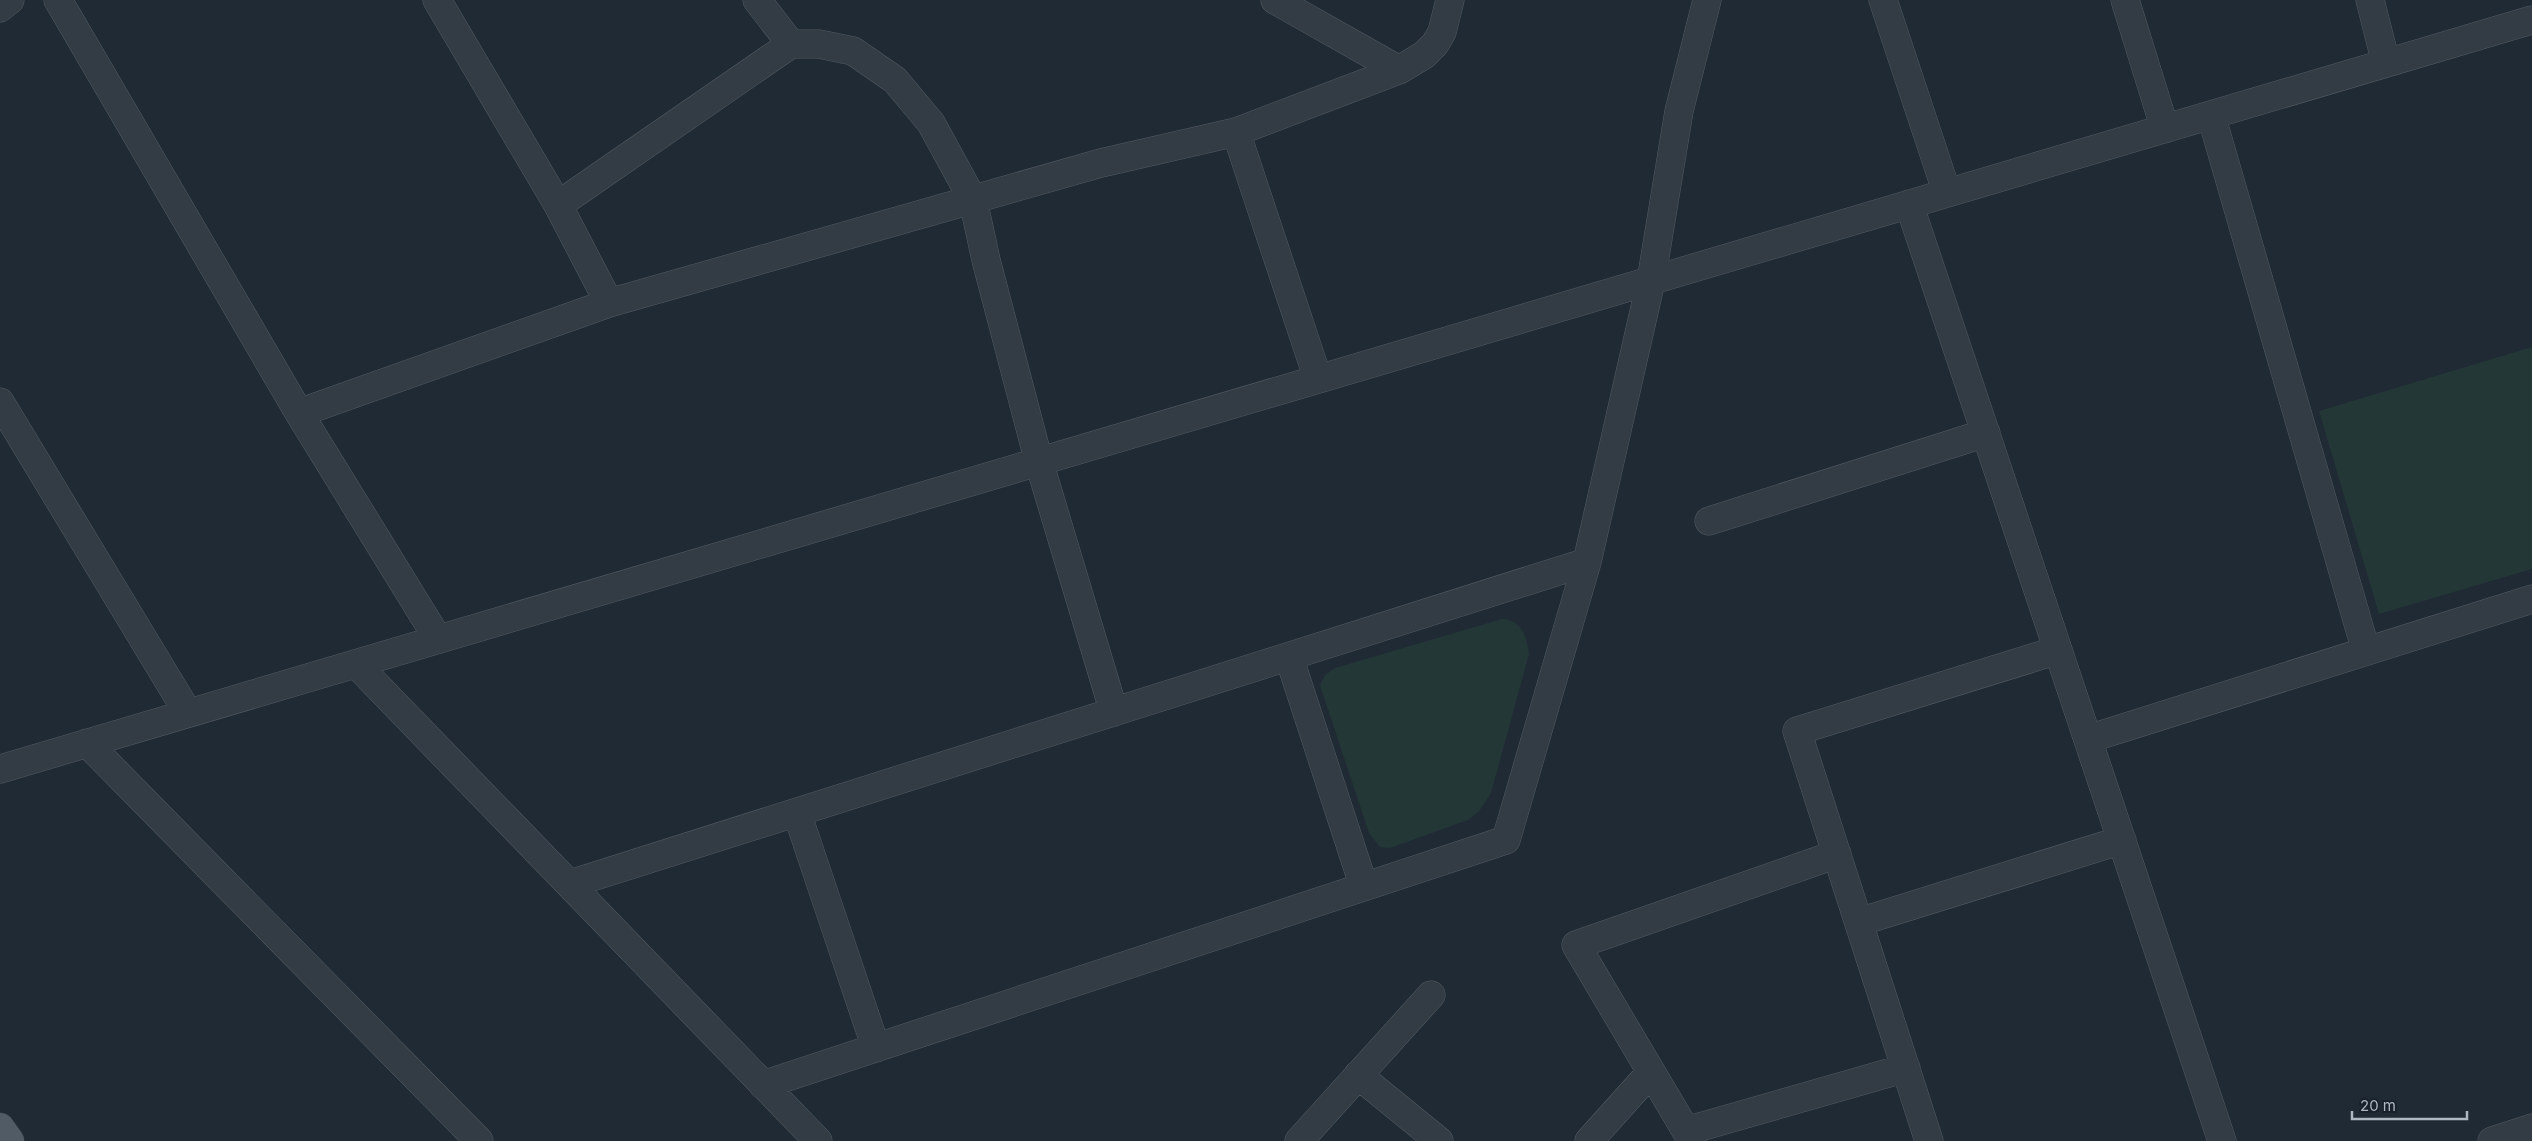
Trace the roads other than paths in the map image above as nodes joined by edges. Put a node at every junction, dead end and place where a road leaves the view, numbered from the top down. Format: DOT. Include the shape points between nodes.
graph roads {
  1 [pos="10,0"];
  2 [pos="58,0"];
  3 [pos="437,0"];
  4 [pos="756,0"];
  5 [pos="1275,0"];
  6 [pos="1450,0"];
  7 [pos="1707,0"];
  8 [pos="1884,0"];
  9 [pos="2125,0"];
  10 [pos="2370,0"];
  11 [pos="0,8"];
  12 [pos="2532,20"];
  13 [pos="791,44"];
  14 [pos="2386,63"];
  15 [pos="1399,70"];
  16 [pos="2211,115"];
  17 [pos="2165,129"];
  18 [pos="1236,132"];
  19 [pos="1947,193"];
  20 [pos="973,200"];
  21 [pos="1909,204"];
  22 [pos="558,205"];
  23 [pos="1652,280"];
  24 [pos="609,303"];
  25 [pos="1318,379"];
  26 [pos="0,402"];
  27 [pos="299,413"];
  28 [pos="1986,433"];
  29 [pos="1039,462"];
  30 [pos="1709,521"];
  31 [pos="1587,562"];
  32 [pos="2532,599"];
  33 [pos="438,639"];
  34 [pos="2058,650"];
  35 [pos="2366,651"];
  36 [pos="1289,657"];
  37 [pos="356,664"];
  38 [pos="1114,712"];
  39 [pos="188,713"];
  40 [pos="2088,739"];
  41 [pos="87,743"];
  42 [pos="0,769"];
  43 [pos="798,813"];
  44 [pos="2122,840"];
  45 [pos="1837,854"];
  46 [pos="570,884"];
  47 [pos="1364,887"];
  48 [pos="1859,922"];
  49 [pos="1431,995"];
  50 [pos="876,1048"];
  51 [pos="1906,1068"];
  52 [pos="1651,1072"];
  53 [pos="1358,1075"];
  54 [pos="764,1085"];
  55 [pos="0,1127"];
  56 [pos="2532,1128"];
  57 [pos="1689,1136"];
  58 [pos="10,1141"];
  59 [pos="479,1141"];
  60 [pos="818,1141"];
  61 [pos="1299,1141"];
  62 [pos="1440,1141"];
  63 [pos="1589,1141"];
  64 [pos="1929,1141"];
  65 [pos="2222,1141"];
  66 [pos="2492,1141"];
  1 -- 11 [label="street"];
  2 -- 27 [label="street"];
  3 -- 22 [label="street"];
  4 -- 13 [label="street"];
  5 -- 15 [label="street"];
  6 -- 15 [label="street" via="1442,32 1435,44"];
  7 -- 23 [label="street" via="1679,111"];
  8 -- 19 [label="street"];
  9 -- 17 [label="street"];
  10 -- 14 [label="street"];
  12 -- 14 [label="street"];
  13 -- 20 [label="street" via="819,44 853,51 895,80 931,123"];
  13 -- 22 [label="street"];
  14 -- 16 [label="street"];
  15 -- 18 [label="street"];
  16 -- 17 [label="street"];
  16 -- 35 [label="street"];
  17 -- 19 [label="street"];
  18 -- 20 [label="street" via="1101,163"];
  18 -- 25 [label="street"];
  19 -- 21 [label="street"];
  20 -- 24 [label="street"];
  20 -- 29 [label="street"];
  21 -- 23 [label="street"];
  21 -- 28 [label="street"];
  22 -- 24 [label="street"];
  23 -- 25 [label="street"];
  23 -- 31 [label="street"];
  24 -- 27 [label="street"];
  25 -- 29 [label="street"];
  26 -- 39 [label="street"];
  27 -- 33 [label="street"];
  28 -- 30 [label="street"];
  28 -- 34 [label="street"];
  29 -- 33 [label="street"];
  29 -- 38 [label="street"];
  31 -- 36 [label="street"];
  31 -- 47 [label="street" via="1506,840"];
  32 -- 35 [label="street"];
  33 -- 37 [label="street"];
  34 -- 40 [label="street"];
  34 -- 45 [label="street" via="1797,731"];
  35 -- 40 [label="street"];
  36 -- 38 [label="street"];
  36 -- 47 [label="street"];
  37 -- 39 [label="street"];
  37 -- 46 [label="street"];
  38 -- 43 [label="street"];
  39 -- 41 [label="street"];
  40 -- 44 [label="street"];
  41 -- 42 [label="street"];
  41 -- 59 [label="street"];
  43 -- 46 [label="street"];
  43 -- 50 [label="street"];
  44 -- 48 [label="street"];
  44 -- 65 [label="street"];
  45 -- 48 [label="street"];
  45 -- 52 [label="street" via="1576,945"];
  46 -- 54 [label="street"];
  47 -- 50 [label="street"];
  48 -- 51 [label="street"];
  49 -- 53 [label="street"];
  50 -- 54 [label="street"];
  51 -- 57 [label="street"];
  51 -- 64 [label="street"];
  52 -- 57 [label="street"];
  52 -- 63 [label="street"];
  53 -- 61 [label="street"];
  53 -- 62 [label="street"];
  54 -- 60 [label="street"];
  55 -- 58 [label="main road"];
  56 -- 66 [label="street"];
}
